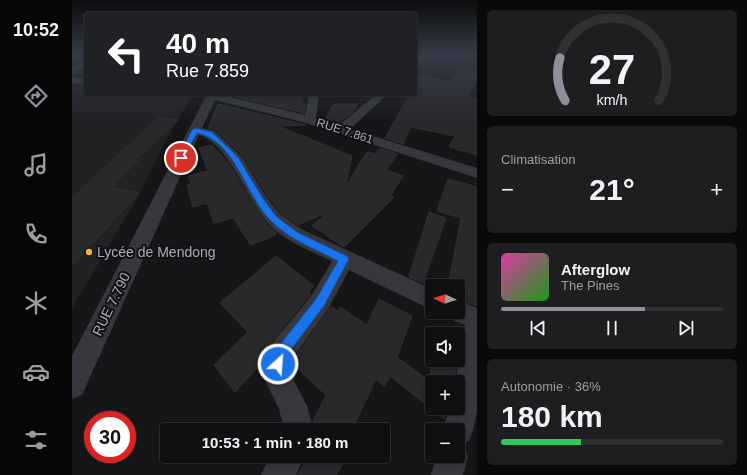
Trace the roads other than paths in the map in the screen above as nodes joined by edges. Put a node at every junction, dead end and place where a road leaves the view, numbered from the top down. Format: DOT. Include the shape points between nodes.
graph roads {
  1 [pos="72,80"];
  2 [pos="84,82"];
  3 [pos="211,96"];
  4 [pos="215,96"];
  5 [pos="314,96"];
  6 [pos="381,96"];
  7 [pos="310,120"];
  8 [pos="195,130"];
  9 [pos="341,130"];
  10 [pos="477,173"];
  11 [pos="344,259"];
  12 [pos="425,297"];
  13 [pos="465,314"];
  14 [pos="477,319"];
  15 [pos="477,323"];
  16 [pos="72,385"];
  17 [pos="297,423"];
  18 [pos="460,423"];
  19 [pos="285,463"];
  20 [pos="450,463"];
  21 [pos="277,475"];
  22 [pos="447,475"];
  1 -- 2 [label="street"];
  3 -- 8 [label="street, RUE 7.790"];
  4 -- 7 [label="street, RUE 7.861"];
  5 -- 7 [label="street"];
  6 -- 9 [label="street"];
  7 -- 9 [label="street, RUE 7.861"];
  8 -- 11 [label="street" via="210,134 236,159 274,219 294,234"];
  8 -- 16 [label="street, RUE 7.790"];
  9 -- 10 [label="street, RUE 7.861"];
  11 -- 12 [label="street"];
  11 -- 17 [label="street" via="320,302 282,351 278,364 278,378 294,406"];
  13 -- 14 [label="street"];
  15 -- 18 [label="street" via="467,394"];
  19 -- 21 [label="street"];
  20 -- 22 [label="street"];
}
